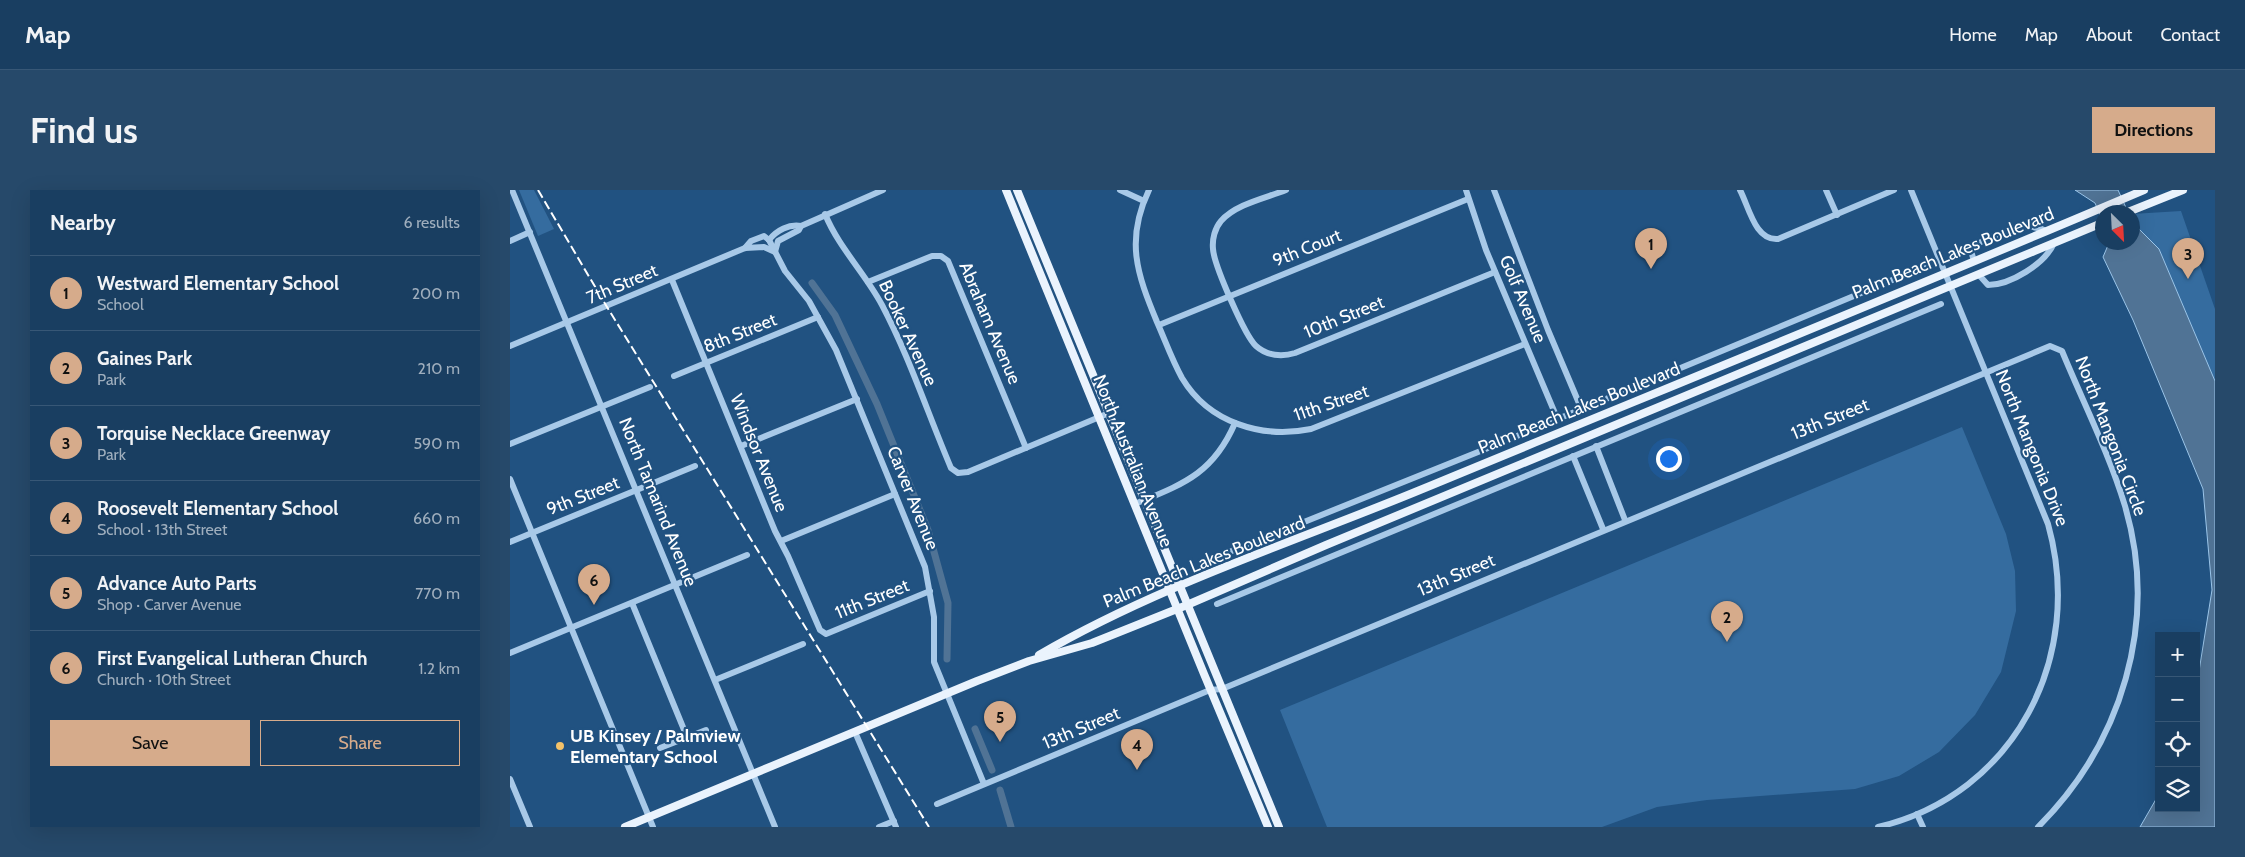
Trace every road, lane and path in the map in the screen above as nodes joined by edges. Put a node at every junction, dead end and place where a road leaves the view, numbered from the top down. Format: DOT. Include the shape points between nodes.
graph roads {
  1 [pos="512,190"];
  2 [pos="884,190"];
  3 [pos="1006,190"];
  4 [pos="1017,190"];
  5 [pos="1120,190"];
  6 [pos="1149,190"];
  7 [pos="1286,190"];
  8 [pos="1466,190"];
  9 [pos="1494,190"];
  10 [pos="1740,190"];
  11 [pos="1826,190"];
  12 [pos="1894,190"];
  13 [pos="1911,190"];
  14 [pos="2144,190"];
  15 [pos="2184,190"];
  16 [pos="1468,199"];
  17 [pos="1144,201"];
  18 [pos="2140,207"];
  19 [pos="825,214"];
  20 [pos="1837,215"];
  21 [pos="800,226"];
  22 [pos="2095,226"];
  23 [pos="2046,231"];
  24 [pos="530,232"];
  25 [pos="769,240"];
  26 [pos="510,241"];
  27 [pos="2054,243"];
  28 [pos="745,248"];
  29 [pos="775,252"];
  30 [pos="1974,261"];
  31 [pos="1926,266"];
  32 [pos="1495,272"];
  33 [pos="1946,273"];
  34 [pos="1979,275"];
  35 [pos="672,280"];
  36 [pos="868,282"];
  37 [pos="1951,286"];
  38 [pos="1864,292"];
  39 [pos="1230,296"];
  40 [pos="1870,304"];
  41 [pos="1941,304"];
  42 [pos="818,317"];
  43 [pos="1876,318"];
  44 [pos="568,323"];
  45 [pos="1159,325"];
  46 [pos="1880,329"];
  47 [pos="1525,344"];
  48 [pos="510,346"];
  49 [pos="1760,350"];
  50 [pos="706,363"];
  51 [pos="1766,363"];
  52 [pos="1986,372"];
  53 [pos="674,376"];
  54 [pos="650,387"];
  55 [pos="856,399"];
  56 [pos="602,406"];
  57 [pos="1581,408"];
  58 [pos="1109,414"];
  59 [pos="1099,418"];
  60 [pos="1557,418"];
  61 [pos="1235,423"];
  62 [pos="510,444"];
  63 [pos="741,446"];
  64 [pos="1596,446"];
  65 [pos="1026,448"];
  66 [pos="1488,448"];
  67 [pos="1573,456"];
  68 [pos="1493,460"];
  69 [pos="695,466"];
  70 [pos="1498,474"];
  71 [pos="510,479"];
  72 [pos="1502,485"];
  73 [pos="637,490"];
  74 [pos="895,494"];
  75 [pos="1145,500"];
  76 [pos="1136,504"];
  77 [pos="1377,507"];
  78 [pos="1330,512"];
  79 [pos="1625,520"];
  80 [pos="1383,522"];
  81 [pos="1335,525"];
  82 [pos="1603,529"];
  83 [pos="532,533"];
  84 [pos="780,541"];
  85 [pos="510,542"];
  86 [pos="747,555"];
  87 [pos="1202,563"];
  88 [pos="1263,574"];
  89 [pos="1268,583"];
  90 [pos="676,585"];
  91 [pos="1179,586"];
  92 [pos="1169,590"];
  93 [pos="930,591"];
  94 [pos="632,603"];
  95 [pos="1217,604"];
  96 [pos="1187,605"];
  97 [pos="1177,609"];
  98 [pos="571,628"];
  99 [pos="826,634"];
  100 [pos="802,644"];
  101 [pos="510,653"];
  102 [pos="1029,661"];
  103 [pos="715,680"];
  104 [pos="1222,689"];
  105 [pos="1210,690"];
  106 [pos="947,694"];
  107 [pos="706,730"];
  108 [pos="855,732"];
  109 [pos="687,736"];
  110 [pos="660,748"];
  111 [pos="753,774"];
  112 [pos="510,778"];
  113 [pos="984,784"];
  114 [pos="937,804"];
  115 [pos="1917,814"];
  116 [pos="648,817"];
  117 [pos="895,824"];
  118 [pos="530,827"];
  119 [pos="625,827"];
  120 [pos="652,827"];
  121 [pos="775,827"];
  122 [pos="879,827"];
  123 [pos="1268,827"];
  124 [pos="1279,827"];
  125 [pos="1878,827"];
  126 [pos="1923,827"];
  127 [pos="2038,827"];
  1 -- 24 [label="street, North Tamarind Avenue"];
  2 -- 19 [label="street, 7th Street"];
  3 -- 59 [label="main road, North Australian Avenue"];
  4 -- 58 [label="main road, North Australian Avenue"];
  5 -- 17 [label="street"];
  6 -- 17 [label="street"];
  7 -- 39 [label="street" via="1233,211 1217,228 1213,251"];
  8 -- 16 [label="street, Golf Avenue"];
  9 -- 57 [label="street, Golf Avenue"];
  10 -- 20 [label="street" via="1760,234 1770,240"];
  11 -- 20 [label="street"];
  12 -- 20 [label="street"];
  13 -- 33 [label="street"];
  14 -- 23 [label="main road, Palm Beach Lakes Boulevard"];
  15 -- 18 [label="main road"];
  16 -- 32 [label="street, Golf Avenue"];
  16 -- 39 [label="street, 9th Court"];
  17 -- 45 [label="street" via="1137,223 1135,252 1141,281"];
  19 -- 21 [label="street, 7th Street"];
  19 -- 36 [label="street, Booker Avenue" via="836,238"];
  21 -- 25 [label="street, 7th Street" via="793,224"];
  21 -- 29 [label="street, 7th Street" via="778,241"];
  22 -- 27 [label="main road, Palm Beach Lakes Boulevard"];
  23 -- 30 [label="main road, Palm Beach Lakes Boulevard"];
  23 -- 30 [label="street" via="2028,226 1976,244 1971,251"];
  24 -- 26 [label="street"];
  24 -- 44 [label="street, North Tamarind Avenue"];
  25 -- 28 [label="street, 7th Street" via="764,236 751,241"];
  25 -- 29 [label="street, Carver Avenue"];
  27 -- 34 [label="main road, Palm Beach Lakes Boulevard"];
  27 -- 34 [label="street" via="2036,267 2000,283 1988,285"];
  28 -- 29 [label="street, 7th Street" via="764,247"];
  28 -- 35 [label="street, 7th Street"];
  29 -- 42 [label="street, Carver Avenue"];
  30 -- 33 [label="main road, Palm Beach Lakes Boulevard"];
  31 -- 38 [label="street"];
  32 -- 39 [label="street, 10th Street" via="1286,355 1268,353 1252,342"];
  32 -- 47 [label="street, Golf Avenue"];
  33 -- 37 [label="street, North Mangonia Drive"];
  33 -- 40 [label="main road, Palm Beach Lakes Boulevard"];
  34 -- 37 [label="main road, Palm Beach Lakes Boulevard"];
  35 -- 44 [label="street, 7th Street"];
  35 -- 50 [label="street, Windsor Avenue"];
  36 -- 65 [label="street, Booker Avenue" via="892,326 951,468 968,472"];
  36 -- 65 [label="street, Abraham Avenue" via="932,256 941,256 948,261"];
  37 -- 43 [label="main road, Palm Beach Lakes Boulevard"];
  37 -- 52 [label="street, North Mangonia Drive"];
  38 -- 40 [label="street"];
  38 -- 57 [label="street"];
  39 -- 45 [label="street, 9th Court"];
  40 -- 49 [label="main road, Palm Beach Lakes Boulevard"];
  41 -- 46 [label="street"];
  42 -- 50 [label="street, 8th Street"];
  42 -- 55 [label="street, Carver Avenue"];
  43 -- 46 [label="street"];
  43 -- 51 [label="main road, Palm Beach Lakes Boulevard"];
  44 -- 48 [label="street, 7th Street"];
  44 -- 56 [label="street, North Tamarind Avenue"];
  45 -- 61 [label="street, 11th Street" via="1175,366 1188,386 1204,404"];
  46 -- 64 [label="street"];
  47 -- 60 [label="street, Golf Avenue"];
  47 -- 61 [label="street, 11th Street" via="1311,429 1268,432"];
  49 -- 51 [label="main road"];
  49 -- 68 [label="main road, Palm Beach Lakes Boulevard"];
  50 -- 53 [label="street, 8th Street"];
  50 -- 63 [label="street, Windsor Avenue"];
  51 -- 70 [label="main road, Palm Beach Lakes Boulevard"];
  52 -- 79 [label="street, 13th Street"];
  52 -- 115 [label="street, North Mangonia Drive" via="2053,542 2059,583 2055,639 2041,688 2009,742 1964,786"];
  52 -- 127 [label="street, North Mangonia Circle" via="2045,347 2054,346 2062,351 2118,486 2136,565 2138,603 2134,641 2117,710 2078,781"];
  54 -- 56 [label="street"];
  55 -- 63 [label="street"];
  55 -- 74 [label="street, Carver Avenue"];
  56 -- 62 [label="street"];
  56 -- 73 [label="street, North Tamarind Avenue"];
  57 -- 60 [label="street"];
  58 -- 59 [label="street"];
  58 -- 75 [label="main road, North Australian Avenue"];
  59 -- 65 [label="street"];
  59 -- 76 [label="main road, North Australian Avenue"];
  60 -- 66 [label="street"];
  61 -- 75 [label="street" via="1219,455 1203,471"];
  63 -- 84 [label="street, Windsor Avenue"];
  64 -- 67 [label="street"];
  64 -- 79 [label="street"];
  66 -- 68 [label="street"];
  66 -- 78 [label="street"];
  67 -- 72 [label="street"];
  67 -- 82 [label="street"];
  68 -- 77 [label="main road, Palm Beach Lakes Boulevard"];
  69 -- 73 [label="street, 9th Street"];
  70 -- 72 [label="street"];
  70 -- 80 [label="main road, Palm Beach Lakes Boulevard"];
  71 -- 83 [label="street"];
  72 -- 89 [label="street"];
  73 -- 83 [label="street, 9th Street"];
  73 -- 90 [label="street, North Tamarind Avenue"];
  74 -- 84 [label="street"];
  74 -- 93 [label="street, Carver Avenue" via="925,567"];
  75 -- 76 [label="street"];
  75 -- 91 [label="main road, North Australian Avenue"];
  76 -- 92 [label="main road, North Australian Avenue"];
  77 -- 80 [label="main road"];
  77 -- 81 [label="main road, Palm Beach Lakes Boulevard"];
  78 -- 81 [label="street"];
  78 -- 87 [label="street"];
  79 -- 82 [label="street, 13th Street"];
  80 -- 88 [label="main road, Palm Beach Lakes Boulevard"];
  81 -- 91 [label="main road, Palm Beach Lakes Boulevard"];
  82 -- 104 [label="street, 13th Street"];
  83 -- 85 [label="street, 9th Street"];
  83 -- 98 [label="street"];
  84 -- 99 [label="street, Windsor Avenue" via="820,630"];
  86 -- 90 [label="street"];
  88 -- 89 [label="street"];
  88 -- 96 [label="main road, Palm Beach Lakes Boulevard"];
  89 -- 95 [label="street"];
  90 -- 94 [label="street"];
  90 -- 103 [label="street, North Tamarind Avenue"];
  91 -- 92 [label="main road, Palm Beach Lakes Boulevard"];
  91 -- 96 [label="main road, North Australian Avenue"];
  92 -- 97 [label="main road, North Australian Avenue"];
  92 -- 102 [label="main road, Palm Beach Lakes Boulevard" via="1086,628"];
  93 -- 99 [label="street, 11th Street"];
  93 -- 106 [label="street, Carver Avenue" via="934,617 933,655"];
  94 -- 98 [label="street"];
  94 -- 109 [label="street"];
  96 -- 97 [label="main road, Palm Beach Lakes Boulevard"];
  96 -- 104 [label="main road, North Australian Avenue"];
  97 -- 102 [label="main road, Palm Beach Lakes Boulevard" via="1092,643"];
  97 -- 105 [label="main road, North Australian Avenue"];
  98 -- 101 [label="street"];
  98 -- 116 [label="street"];
  100 -- 103 [label="street"];
  102 -- 106 [label="main road, Palm Beach Lakes Boulevard"];
  103 -- 111 [label="street, North Tamarind Avenue"];
  104 -- 105 [label="street, 13th Street"];
  104 -- 124 [label="main road, North Australian Avenue"];
  105 -- 113 [label="street, 13th Street"];
  105 -- 123 [label="main road, North Australian Avenue"];
  106 -- 108 [label="main road, Palm Beach Lakes Boulevard"];
  106 -- 113 [label="street, Carver Avenue"];
  107 -- 109 [label="street"];
  108 -- 111 [label="main road, Palm Beach Lakes Boulevard"];
  108 -- 117 [label="street"];
  109 -- 110 [label="street"];
  111 -- 116 [label="main road, Palm Beach Lakes Boulevard"];
  111 -- 121 [label="street, North Tamarind Avenue"];
  112 -- 118 [label="street"];
  113 -- 114 [label="street, 13th Street"];
  115 -- 125 [label="street, North Mangonia Drive"];
  115 -- 126 [label="street"];
  116 -- 119 [label="main road, Palm Beach Lakes Boulevard"];
  116 -- 120 [label="street"];
  117 -- 122 [label="street"];
}
